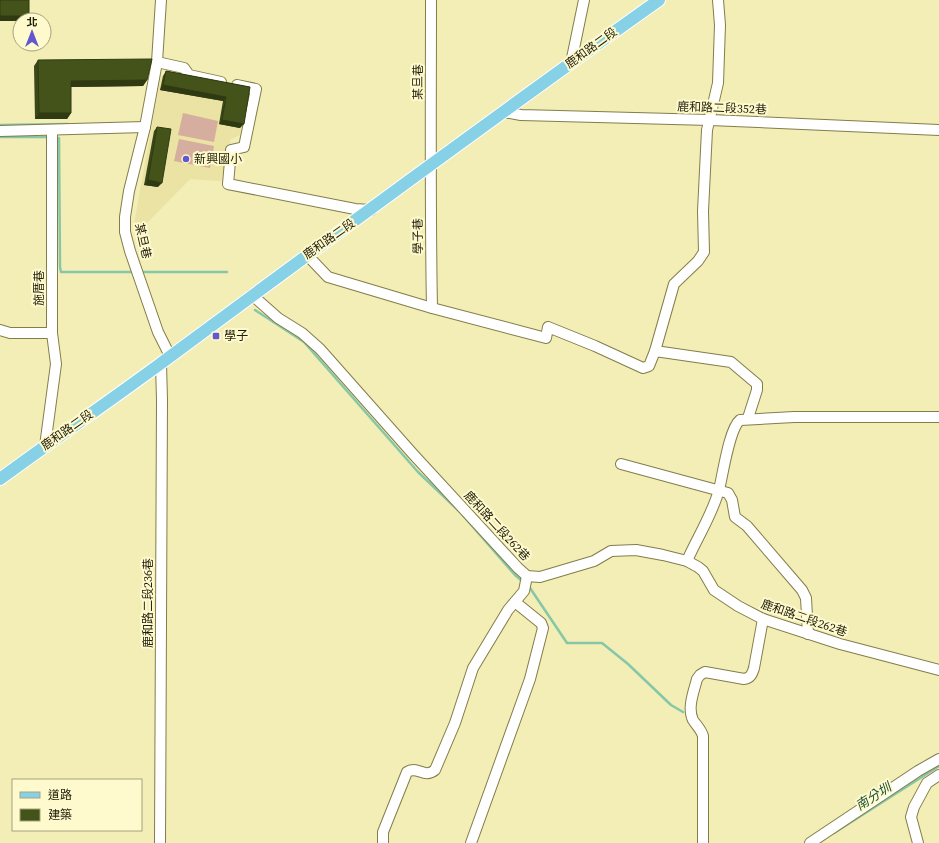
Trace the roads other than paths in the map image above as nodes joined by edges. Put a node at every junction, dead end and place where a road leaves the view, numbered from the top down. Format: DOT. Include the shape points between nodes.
graph roads {
  1 [pos="161,0"];
  2 [pos="431,0"];
  3 [pos="584,0"];
  4 [pos="659,0"];
  5 [pos="718,0"];
  6 [pos="157,62"];
  7 [pos="571,63"];
  8 [pos="504,112"];
  9 [pos="710,120"];
  10 [pos="145,128"];
  11 [pos="52,130"];
  12 [pos="939,130"];
  13 [pos="0,131"];
  14 [pos="432,163"];
  15 [pos="371,210"];
  16 [pos="307,255"];
  17 [pos="252,295"];
  18 [pos="432,308"];
  19 [pos="0,330"];
  20 [pos="52,333"];
  21 [pos="655,351"];
  22 [pos="170,356"];
  23 [pos="161,364"];
  24 [pos="939,417"];
  25 [pos="748,418"];
  26 [pos="45,446"];
  27 [pos="621,464"];
  28 [pos="0,479"];
  29 [pos="718,491"];
  30 [pos="687,562"];
  31 [pos="527,576"];
  32 [pos="515,602"];
  33 [pos="763,619"];
  34 [pos="808,634"];
  35 [pos="939,670"];
  36 [pos="939,759"];
  37 [pos="918,770"];
  38 [pos="939,775"];
  39 [pos="927,783"];
  40 [pos="160,843"];
  41 [pos="383,843"];
  42 [pos="471,843"];
  43 [pos="703,843"];
  44 [pos="810,843"];
  45 [pos="918,843"];
  1 -- 6 [label="street, 某旦巷"];
  2 -- 14 [label="street, 某旦巷"];
  3 -- 7 [label="street"];
  4 -- 7 [label="main road, 鹿和路二段"];
  5 -- 9 [label="street" via="718,83"];
  6 -- 10 [label="street, 某旦巷"];
  6 -- 15 [label="street" via="184,68 189,75 256,89 244,147 231,150 228,184"];
  7 -- 8 [label="main road, 鹿和路二段"];
  8 -- 9 [label="street, 鹿和路二段352巷" via="521,115"];
  8 -- 14 [label="main road, 鹿和路二段"];
  9 -- 12 [label="street, 鹿和路二段352巷"];
  9 -- 21 [label="street" via="707,130 703,210 704,252 674,284"];
  10 -- 11 [label="street"];
  10 -- 22 [label="street, 某旦巷" via="129,191 125,232 158,332"];
  11 -- 13 [label="street"];
  11 -- 20 [label="street, 施厝巷"];
  14 -- 15 [label="main road, 鹿和路二段"];
  14 -- 18 [label="street, 學子巷"];
  15 -- 16 [label="main road, 鹿和路二段"];
  16 -- 17 [label="main road, 鹿和路二段"];
  16 -- 18 [label="street" via="328,277"];
  17 -- 22 [label="main road, 鹿和路二段"];
  17 -- 31 [label="street, 鹿和路二段262巷" via="320,350"];
  18 -- 21 [label="street" via="546,338 548,327 643,368 649,366"];
  19 -- 20 [label="street"];
  20 -- 26 [label="street, 施厝巷" via="56,364"];
  21 -- 25 [label="street" via="731,362 757,384"];
  22 -- 23 [label="main road, 鹿和路二段"];
  23 -- 26 [label="main road, 鹿和路二段"];
  23 -- 40 [label="street, 鹿和路二段236巷"];
  24 -- 25 [label="street"];
  25 -- 29 [label="street" via="736,423"];
  26 -- 28 [label="main road, 鹿和路二段"];
  27 -- 29 [label="street"];
  29 -- 30 [label="street"];
  29 -- 34 [label="street" via="728,493 735,517 747,526 802,590 806,598"];
  30 -- 31 [label="street, 鹿和路二段262巷" via="636,550 611,551 594,561 540,577"];
  30 -- 33 [label="street, 鹿和路二段262巷" via="702,571 714,590"];
  31 -- 32 [label="street" via="524,591"];
  32 -- 41 [label="street" via="473,668 455,723 435,770 427,774 414,770 407,772 383,832"];
  32 -- 42 [label="street" via="541,623 543,628 530,679"];
  33 -- 34 [label="street, 鹿和路二段262巷"];
  33 -- 43 [label="street" via="752,676 744,679 705,672 697,679 690,709 703,736"];
  34 -- 35 [label="street, 鹿和路二段262巷"];
  36 -- 37 [label="street"];
  37 -- 39 [label="street"];
  37 -- 44 [label="street"];
  38 -- 39 [label="street"];
  39 -- 45 [label="street" via="911,817"];
}
